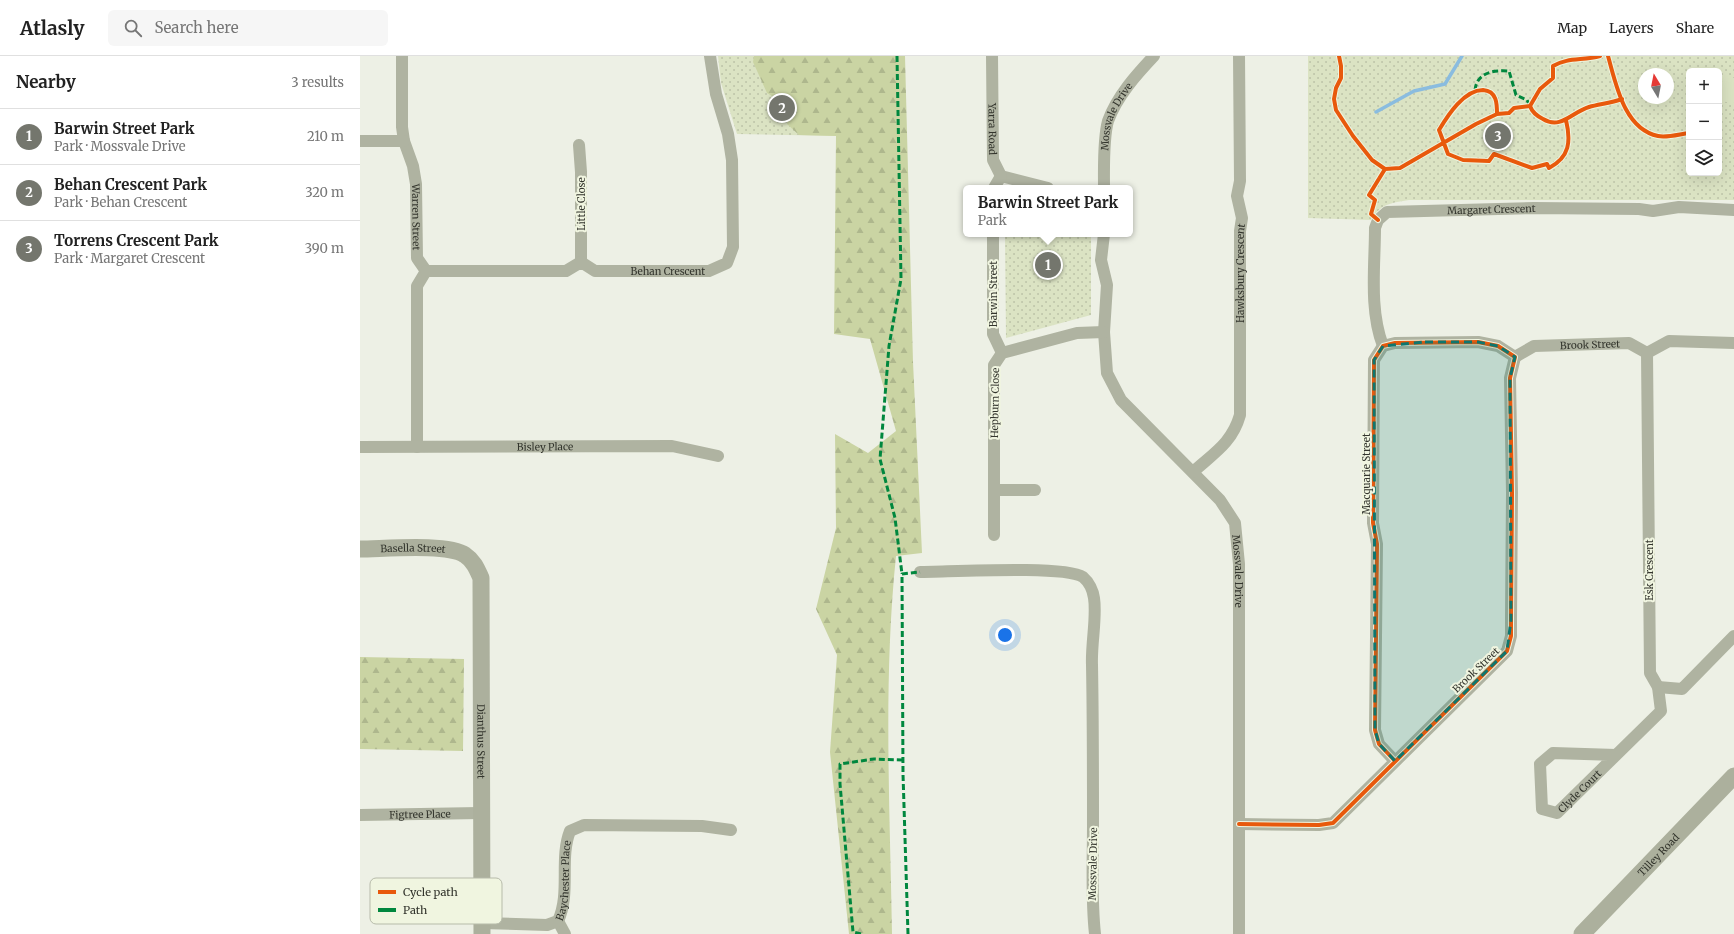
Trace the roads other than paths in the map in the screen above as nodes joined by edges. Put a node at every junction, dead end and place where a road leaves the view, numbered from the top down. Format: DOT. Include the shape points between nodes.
graph roads {
  1 [pos="402,56"];
  2 [pos="710,56"];
  3 [pos="992,56"];
  4 [pos="1154,56"];
  5 [pos="1239,56"];
  6 [pos="360,141"];
  7 [pos="404,141"];
  8 [pos="579,146"];
  9 [pos="1001,176"];
  10 [pos="996,185"];
  11 [pos="1036,185"];
  12 [pos="1104,185"];
  13 [pos="1734,210"];
  14 [pos="993,237"];
  15 [pos="1104,237"];
  16 [pos="581,262"];
  17 [pos="426,271"];
  18 [pos="1104,332"];
  19 [pos="1734,343"];
  20 [pos="1383,346"];
  21 [pos="1002,353"];
  22 [pos="1647,353"];
  23 [pos="1515,357"];
  24 [pos="360,447"];
  25 [pos="417,447"];
  26 [pos="718,456"];
  27 [pos="1193,472"];
  28 [pos="995,490"];
  29 [pos="1035,490"];
  30 [pos="994,535"];
  31 [pos="360,549"];
  32 [pos="465,555"];
  33 [pos="920,572"];
  34 [pos="1734,636"];
  35 [pos="1658,687"];
  36 [pos="1616,755"];
  37 [pos="1395,761"];
  38 [pos="1734,776"];
  39 [pos="480,813"];
  40 [pos="360,815"];
  41 [pos="1239,824"];
  42 [pos="731,830"];
  43 [pos="481,878"];
  44 [pos="558,920"];
  45 [pos="482,928"];
  46 [pos="565,934"];
  47 [pos="1095,934"];
  48 [pos="1239,934"];
  49 [pos="1582,934"];
  1 -- 7 [label="street, Warren Street"];
  2 -- 16 [label="street, Behan Crescent" via="732,160 733,246 727,263 710,271 595,271"];
  3 -- 9 [label="street, Yarra Road" via="993,160"];
  4 -- 12 [label="street, Mossvale Drive" via="1124,91 1108,121"];
  5 -- 27 [label="street, Hawksbury Crescent" via="1240,174 1237,196 1242,218 1240,415 1229,440"];
  6 -- 7 [label="street"];
  7 -- 17 [label="street, Warren Street" via="416,184 417,258"];
  8 -- 16 [label="street, Little Close"];
  9 -- 10 [label="street"];
  9 -- 11 [label="street"];
  13 -- 20 [label="street, Margaret Crescent" via="1679,207 1653,211 1534,208 1387,212 1378,220 1375,228 1374,309 1377,332"];
  14 -- 21 [label="street, Barwin Street" via="993,334"];
  15 -- 18 [label="street, Mossvale Drive" via="1101,260 1107,285"];
  16 -- 17 [label="street" via="566,271"];
  17 -- 25 [label="street" via="417,286"];
  18 -- 21 [label="street, Hepburn Close" via="1077,333"];
  18 -- 27 [label="street, Mossvale Drive" via="1107,373 1121,400"];
  19 -- 22 [label="street" via="1669,341"];
  20 -- 23 [label="street" via="1395,343 1478,342 1498,346"];
  20 -- 37 [label="street, Macquarie Street" via="1374,360 1373,523 1377,544 1375,730 1379,744"];
  21 -- 28 [label="street, Hepburn Close" via="994,365"];
  22 -- 23 [label="street, Brook Street" via="1630,343 1534,346"];
  22 -- 35 [label="street, Esk Crescent" via="1650,673"];
  23 -- 37 [label="street, Brook Street" via="1510,378 1511,636 1506,651"];
  24 -- 25 [label="street, Bisley Place"];
  25 -- 26 [label="street, Bisley Place" via="672,446"];
  27 -- 41 [label="street, Mossvale Drive" via="1220,500 1235,523 1239,564"];
  28 -- 29 [label="street"];
  28 -- 30 [label="street, Hepburn Close"];
  31 -- 32 [label="street, Basella Street" via="446,549"];
  32 -- 39 [label="street, Dianthus Street" via="476,565 481,578"];
  33 -- 47 [label="street, Mossvale Drive" via="994,570 1074,573 1090,585 1094,598 1092,900"];
  34 -- 35 [label="street" via="1682,689"];
  35 -- 36 [label="street, Clyde Court" via="1661,711"];
  36 -- 36 [label="street, Clyde Court" via="1557,813 1542,809 1540,764 1553,753"];
  37 -- 41 [label="street, Brook Street" via="1333,823"];
  38 -- 49 [label="street, Tilley Road"];
  39 -- 40 [label="street, Figtree Place"];
  39 -- 43 [label="street, Dianthus Street"];
  41 -- 48 [label="street, Mossvale Drive"];
  42 -- 44 [label="street, Baychester Place" via="702,826 584,825 570,831 565,844 563,909"];
  44 -- 45 [label="street, Baychester Place" via="547,925"];
  44 -- 46 [label="street"];
}
